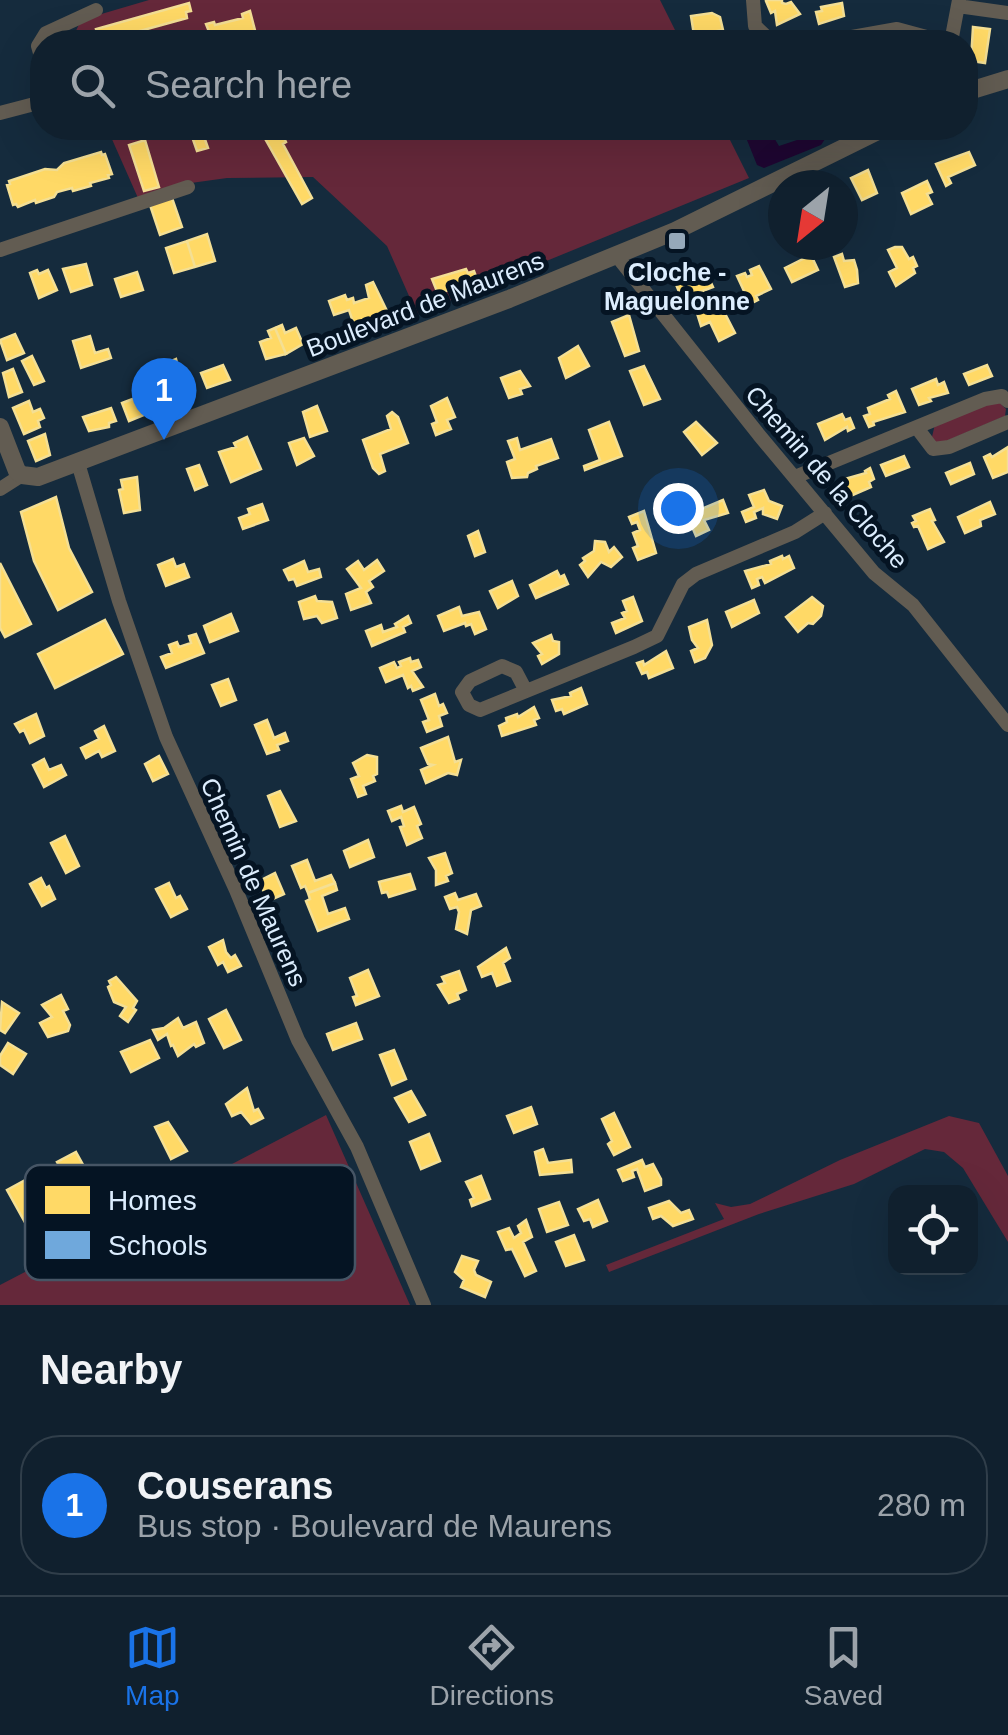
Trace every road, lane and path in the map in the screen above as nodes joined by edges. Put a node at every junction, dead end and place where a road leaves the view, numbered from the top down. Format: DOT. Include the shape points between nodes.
graph roads {
  1 [pos="753,0"];
  2 [pos="958,3"];
  3 [pos="96,10"];
  4 [pos="1008,13"];
  5 [pos="53,30"];
  6 [pos="759,30"];
  7 [pos="951,30"];
  8 [pos="1008,79"];
  9 [pos="978,88"];
  10 [pos="30,105"];
  11 [pos="0,113"];
  12 [pos="861,140"];
  13 [pos="188,188"];
  14 [pos="0,250"];
  15 [pos="616,255"];
  16 [pos="1008,400"];
  17 [pos="1008,422"];
  18 [pos="0,427"];
  19 [pos="917,428"];
  20 [pos="78,463"];
  21 [pos="22,475"];
  22 [pos="795,478"];
  23 [pos="0,489"];
  24 [pos="825,513"];
  25 [pos="526,691"];
  26 [pos="1008,725"];
  27 [pos="424,1305"];
  1 -- 6 [label="street"];
  2 -- 4 [label="street"];
  2 -- 7 [label="street"];
  3 -- 5 [label="street"];
  8 -- 9 [label="street"];
  10 -- 11 [label="street"];
  12 -- 15 [label="street, Boulevard de Maurens"];
  13 -- 14 [label="street"];
  15 -- 20 [label="street, Boulevard de Maurens"];
  15 -- 22 [label="street, Chemin de la Cloche"];
  16 -- 19 [label="street" via="985,400"];
  17 -- 19 [label="street" via="934,449"];
  18 -- 21 [label="street"];
  19 -- 22 [label="street"];
  20 -- 21 [label="street, Boulevard de Maurens" via="38,478"];
  20 -- 27 [label="street, Chemin de Maurens" via="166,737 298,1040 357,1147"];
  21 -- 23 [label="street"];
  22 -- 24 [label="street, Chemin de la Cloche"];
  24 -- 25 [label="street" via="696,574 683,584 657,636"];
  24 -- 26 [label="street, Chemin de la Cloche" via="874,572 913,605"];
  25 -- 25 [label="street" via="480,710 462,692 502,666 516,672"];
}
